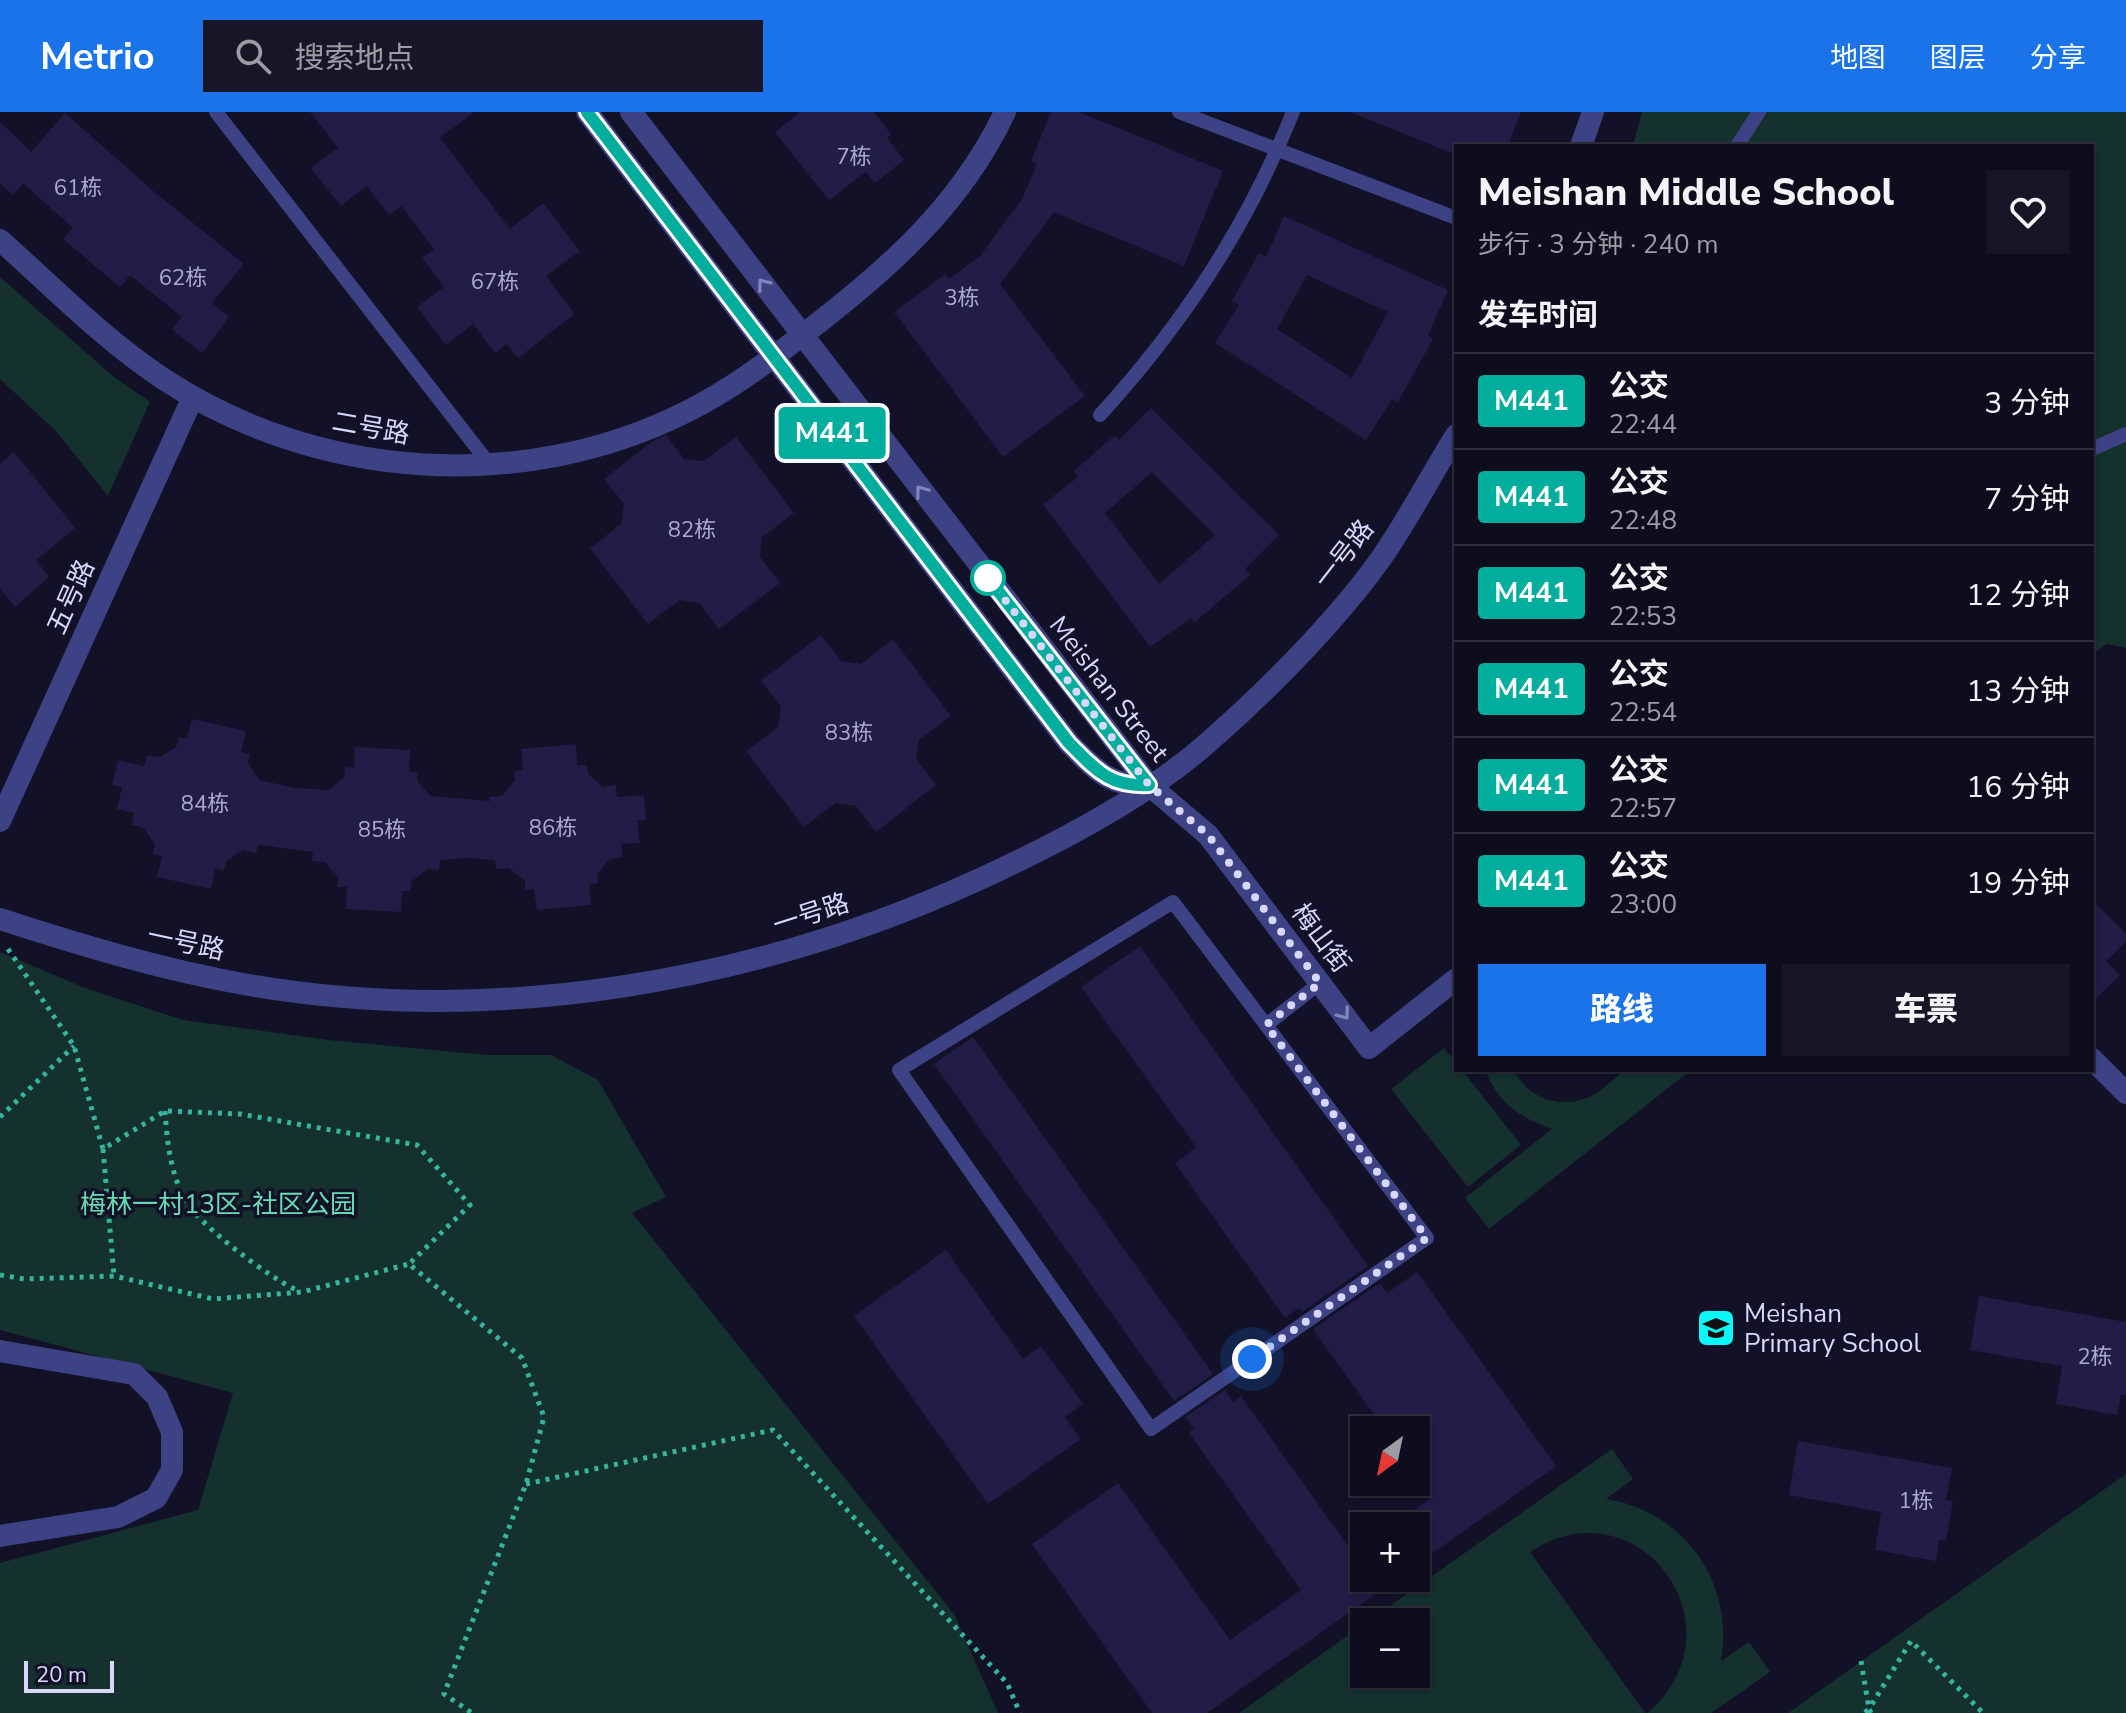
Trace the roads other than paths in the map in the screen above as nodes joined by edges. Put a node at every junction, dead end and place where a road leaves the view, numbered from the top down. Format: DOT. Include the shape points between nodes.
graph roads {
  1 [pos="216,112"];
  2 [pos="587,112"];
  3 [pos="631,112"];
  4 [pos="1005,112"];
  5 [pos="1179,112"];
  6 [pos="1293,112"];
  7 [pos="1593,112"];
  8 [pos="1759,112"];
  9 [pos="1582,144"];
  10 [pos="1738,144"];
  11 [pos="1277,151"];
  12 [pos="1454,217"];
  13 [pos="0,240"];
  14 [pos="802,335"];
  15 [pos="774,357"];
  16 [pos="193,397"];
  17 [pos="1100,415"];
  18 [pos="2126,434"];
  19 [pos="1454,438"];
  20 [pos="2094,448"];
  21 [pos="490,465"];
  22 [pos="1149,785"];
  23 [pos="0,821"];
  24 [pos="0,919"];
  25 [pos="1454,981"];
  26 [pos="1320,983"];
  27 [pos="1266,1025"];
  28 [pos="2094,1061"];
  29 [pos="2126,1093"];
  30 [pos="0,1351"];
  31 [pos="0,1536"];
  1 -- 21 [label="lane"];
  2 -- 15 [label="street, Meishan Street"];
  14 -- 3 [label="street, Meishan Street, one-way"];
  4 -- 14 [label="street, 二号路" via="979,160 931,224 875,280"];
  5 -- 11 [label="lane"];
  6 -- 11 [label="lane"];
  7 -- 9 [label="street"];
  8 -- 10 [label="lane"];
  11 -- 12 [label="lane"];
  11 -- 17 [label="lane" via="1203,289"];
  13 -- 16 [label="street, 二号路" via="131,356"];
  14 -- 15 [label="street, 二号路"];
  22 -- 14 [label="street, Meishan Street, one-way"];
  15 -- 21 [label="street, 二号路" via="687,412 640,432 591,448"];
  15 -- 22 [label="street, Meishan Street" via="1069,743 1099,773 1125,786"];
  16 -- 21 [label="street, 二号路" via="248,425 306,445 397,463"];
  16 -- 23 [label="street, 五号路"];
  18 -- 20 [label="lane"];
  19 -- 22 [label="street, 一号路" via="1381,558 1282,674 1201,749"];
  22 -- 24 [label="street, 一号路" via="1033,854 911,911 782,954 635,985 516,998 381,998 246,984 113,956"];
  22 -- 26 [label="street, 梅山街" via="1208,835"];
  26 -- 25 [label="street, 梅山街, one-way" via="1369,1048"];
  26 -- 27 [label="lane"];
  27 -- 27 [label="lane" via="1427,1238 1151,1429 899,1070 1173,902"];
  28 -- 29 [label="street"];
  30 -- 31 [label="street" via="134,1374 157,1397 172,1432 172,1470 156,1498 118,1517"];
}
